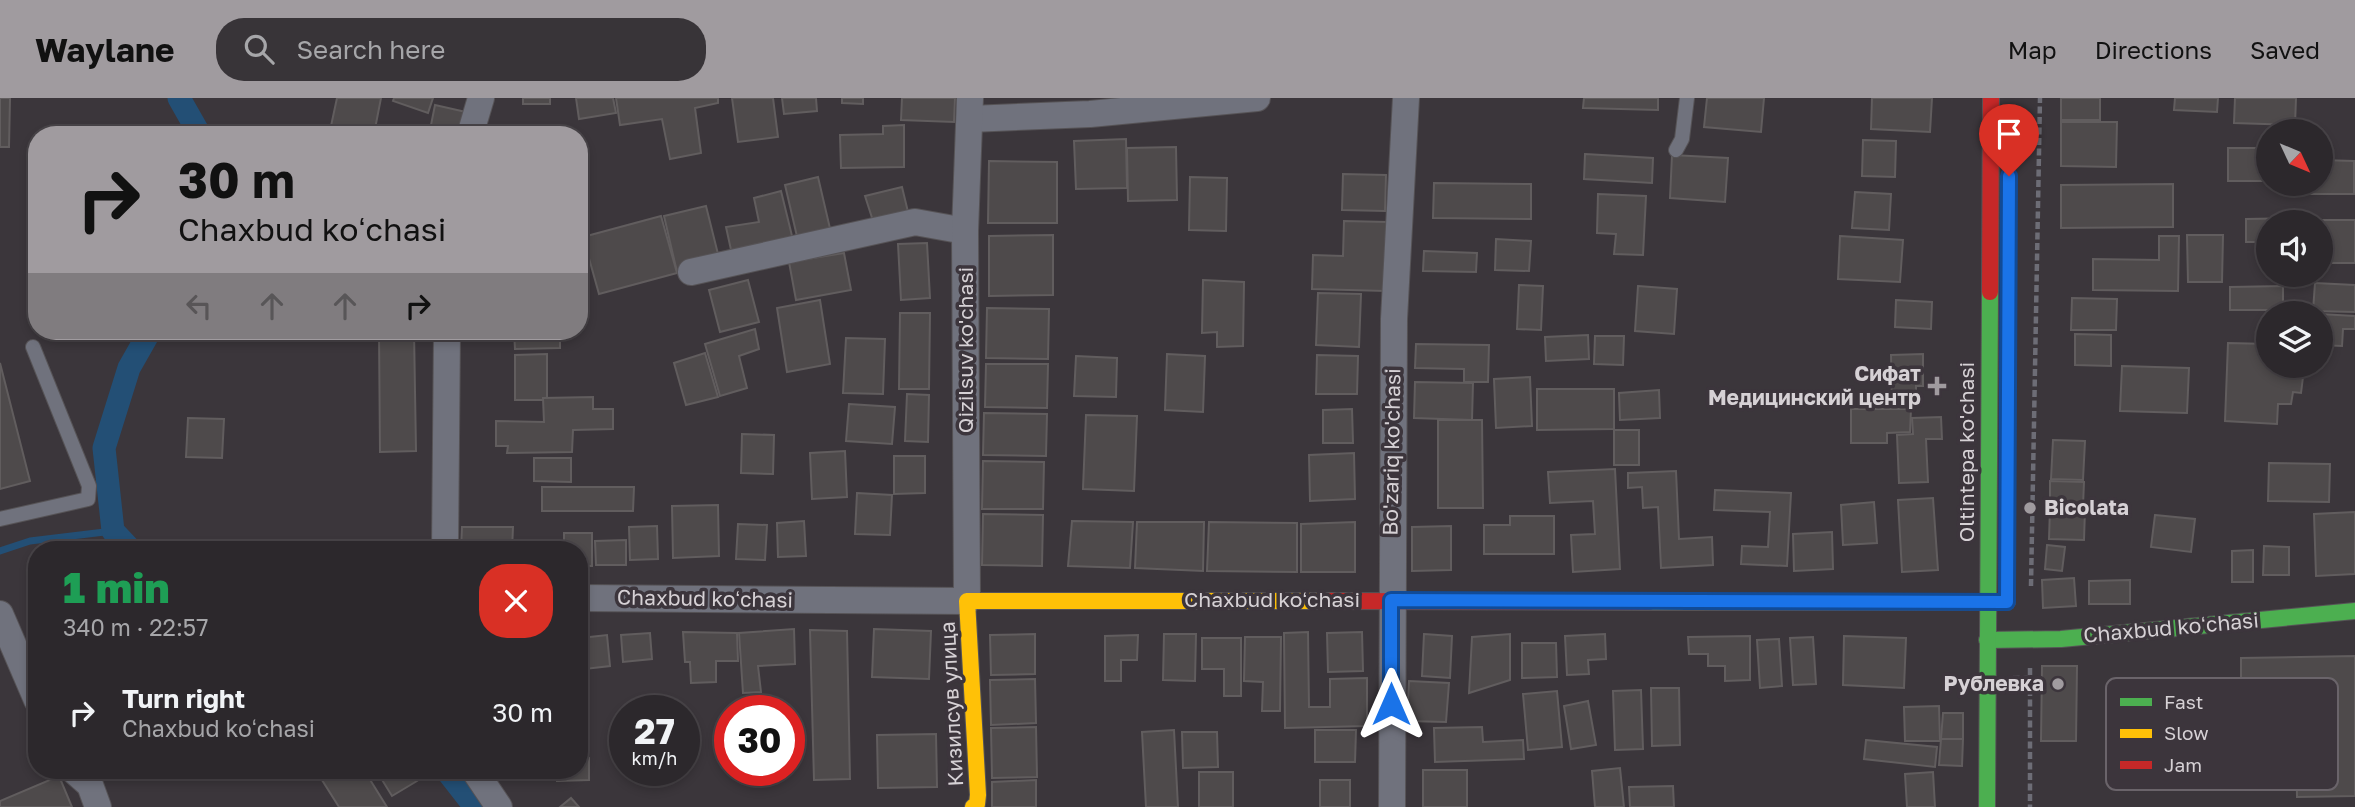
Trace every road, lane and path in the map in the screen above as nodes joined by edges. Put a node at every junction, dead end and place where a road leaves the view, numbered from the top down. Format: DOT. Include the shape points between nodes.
graph roads {
  1 [pos="481,98"];
  2 [pos="1257,98"];
  3 [pos="1406,98"];
  4 [pos="1687,98"];
  5 [pos="1990,98"];
  6 [pos="2040,98"];
  7 [pos="970,108"];
  8 [pos="473,126"];
  9 [pos="1676,150"];
  10 [pos="965,231"];
  11 [pos="691,272"];
  12 [pos="447,340"];
  13 [pos="33,347"];
  14 [pos="0,519"];
  15 [pos="445,541"];
  16 [pos="2031,597"];
  17 [pos="588,598"];
  18 [pos="1391,600"];
  19 [pos="967,601"];
  20 [pos="1987,602"];
  21 [pos="2355,611"];
  22 [pos="0,614"];
  23 [pos="2007,620"];
  24 [pos="2030,639"];
  25 [pos="1987,640"];
  26 [pos="28,679"];
  27 [pos="83,779"];
  28 [pos="480,779"];
  29 [pos="975,805"];
  30 [pos="98,807"];
  31 [pos="499,807"];
  32 [pos="1392,807"];
  33 [pos="1986,807"];
  34 [pos="2030,807"];
  1 -- 8 [label="street"];
  2 -- 7 [label="street" via="1090,114"];
  3 -- 18 [label="street, Bo'zariq ko'chasi" via="1394,318"];
  4 -- 9 [label="lane" via="1682,139"];
  5 -- 20 [label="street, Oltintepa ko'chasi"];
  6 -- 16 [label="path"];
  7 -- 10 [label="street, Qizilsuv ko'chasi"];
  10 -- 11 [label="street" via="915,222"];
  10 -- 19 [label="street, Qizilsuv ko'chasi"];
  12 -- 15 [label="street"];
  13 -- 14 [label="lane" via="89,486 88,499"];
  17 -- 19 [label="street, Chaxbud koʻchasi"];
  18 -- 19 [label="street, Chaxbud koʻchasi"];
  18 -- 20 [label="street, Chaxbud koʻchasi"];
  18 -- 32 [label="street, Bo'zariq ko'chasi"];
  19 -- 29 [label="street, Кизилсув улица"];
  20 -- 23 [label="street, Chaxbud koʻchasi"];
  20 -- 25 [label="street, Oltintepa ko'chasi"];
  21 -- 24 [label="street, Chaxbud koʻchasi"];
  22 -- 26 [label="street"];
  23 -- 24 [label="street, Chaxbud koʻchasi"];
  23 -- 25 [label="street, Chaxbud koʻchasi"];
  24 -- 34 [label="path"];
  25 -- 33 [label="street, Oltintepa ko'chasi"];
  27 -- 30 [label="street"];
  28 -- 31 [label="street"];
}
